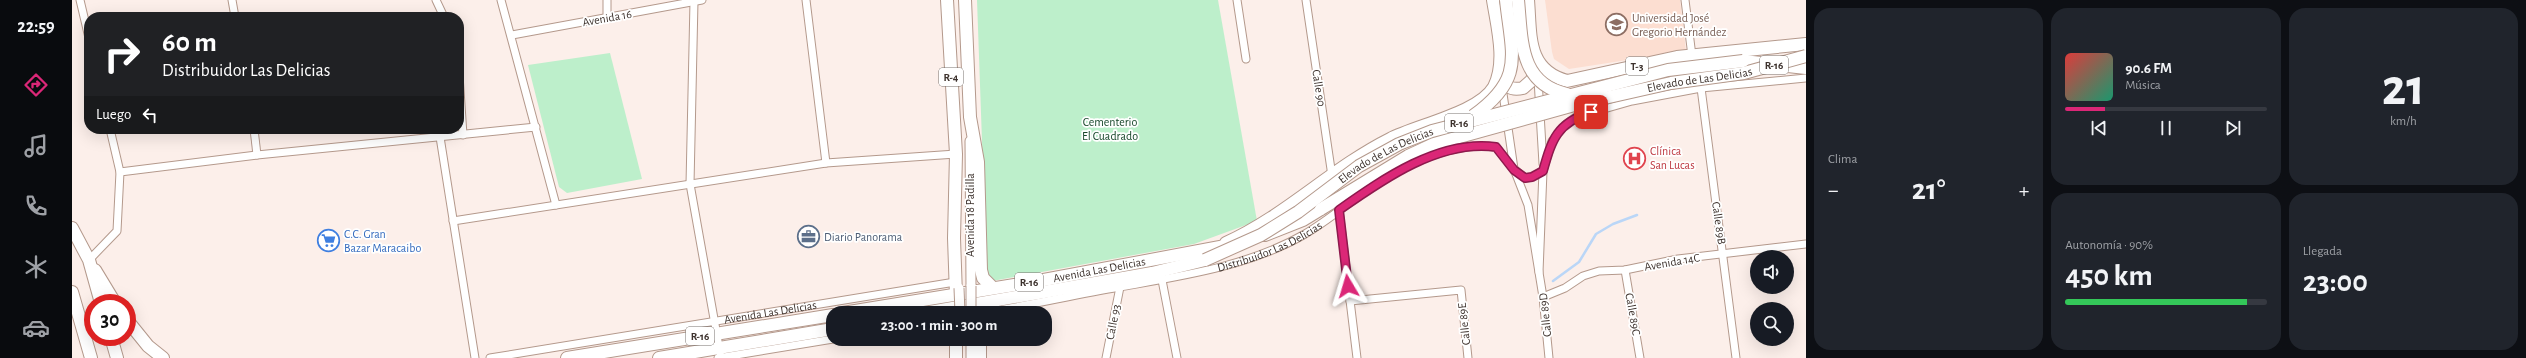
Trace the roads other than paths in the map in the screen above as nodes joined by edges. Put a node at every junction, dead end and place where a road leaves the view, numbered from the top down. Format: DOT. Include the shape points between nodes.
graph roads {
  1 [pos="80,0"];
  2 [pos="232,0"];
  3 [pos="436,0"];
  4 [pos="501,0"];
  5 [pos="607,0"];
  6 [pos="806,0"];
  7 [pos="947,0"];
  8 [pos="965,0"];
  9 [pos="1237,0"];
  10 [pos="1306,0"];
  11 [pos="1494,0"];
  12 [pos="1506,0"];
  13 [pos="1518,0"];
  14 [pos="1528,0"];
  15 [pos="1685,0"];
  16 [pos="698,1"];
  17 [pos="234,12"];
  18 [pos="442,12"];
  19 [pos="84,17"];
  20 [pos="607,18"];
  21 [pos="512,35"];
  22 [pos="1806,44"];
  23 [pos="1692,56"];
  24 [pos="1806,56"];
  25 [pos="1246,59"];
  26 [pos="1536,59"];
  27 [pos="1500,67"];
  28 [pos="1806,68"];
  29 [pos="1806,78"];
  30 [pos="1701,88"];
  31 [pos="1569,94"];
  32 [pos="970,117"];
  33 [pos="1468,120"];
  34 [pos="536,127"];
  35 [pos="111,134"];
  36 [pos="255,134"];
  37 [pos="464,135"];
  38 [pos="440,137"];
  39 [pos="956,154"];
  40 [pos="257,155"];
  41 [pos="826,163"];
  42 [pos="1514,170"];
  43 [pos="1543,171"];
  44 [pos="120,172"];
  45 [pos="1332,176"];
  46 [pos="690,184"];
  47 [pos="556,205"];
  48 [pos="1339,210"];
  49 [pos="453,221"];
  50 [pos="72,228"];
  51 [pos="1806,244"];
  52 [pos="1214,248"];
  53 [pos="1723,254"];
  54 [pos="89,260"];
  55 [pos="1205,260"];
  56 [pos="1625,270"];
  57 [pos="1539,272"];
  58 [pos="1162,280"];
  59 [pos="955,282"];
  60 [pos="1120,287"];
  61 [pos="993,288"];
  62 [pos="72,292"];
  63 [pos="98,294"];
  64 [pos="110,294"];
  65 [pos="956,295"];
  66 [pos="1023,296"];
  67 [pos="1543,297"];
  68 [pos="1350,301"];
  69 [pos="887,306"];
  70 [pos="957,306"];
  71 [pos="971,306"];
  72 [pos="979,306"];
  73 [pos="1004,306"];
  74 [pos="1023,306"];
  75 [pos="826,316"];
  76 [pos="715,328"];
  77 [pos="136,331"];
  78 [pos="826,331"];
  79 [pos="826,340"];
  80 [pos="114,346"];
  81 [pos="956,346"];
  82 [pos="960,346"];
  83 [pos="971,346"];
  84 [pos="980,346"];
  85 [pos="720,355"];
  86 [pos="91,358"];
  87 [pos="117,358"];
  88 [pos="163,358"];
  89 [pos="474,358"];
  90 [pos="490,358"];
  91 [pos="567,358"];
  92 [pos="659,358"];
  93 [pos="956,358"];
  94 [pos="960,358"];
  95 [pos="971,358"];
  96 [pos="980,358"];
  97 [pos="1106,358"];
  98 [pos="1177,358"];
  99 [pos="1357,358"];
  100 [pos="1468,358"];
  101 [pos="1549,358"];
  102 [pos="1640,358"];
  103 [pos="1736,358"];
  1 -- 19 [label="street"];
  2 -- 17 [label="street"];
  3 -- 18 [label="street"];
  4 -- 21 [label="street"];
  5 -- 20 [label="street"];
  6 -- 41 [label="street"];
  7 -- 39 [label="main road, R-4"];
  8 -- 32 [label="main road, R-4"];
  9 -- 25 [label="street"];
  10 -- 45 [label="street, Calle 90"];
  11 -- 27 [label="main road, Distribuidor Las Delicias"];
  12 -- 33 [label="main road, bridge" via="1511,74 1491,103"];
  13 -- 31 [label="main road, bridge" via="1526,60 1541,84"];
  14 -- 26 [label="main road"];
  15 -- 23 [label="street"];
  16 -- 20 [label="street, Avenida 16"];
  16 -- 46 [label="street"];
  20 -- 21 [label="street, Avenida 16"];
  21 -- 34 [label="street"];
  22 -- 23 [label="main road, T-3"];
  23 -- 26 [label="main road, T-3" via="1567,81 1555,78 1544,70"];
  24 -- 52 [label="main road, Elevado de Las Delicias / R-16, bridge" via="1744,72 1671,83 1578,104 1434,144 1408,156 1284,229 1237,244"];
  26 -- 27 [label="main road" via="1532,80 1517,90 1506,86"];
  26 -- 43 [label="street"];
  27 -- 42 [label="street"];
  27 -- 45 [label="main road, Distribuidor Las Delicias / R-16" via="1494,87 1485,98 1467,110 1390,139 1361,155"];
  28 -- 31 [label="main road, Elevado de Las Delicias / R-16, bridge" via="1743,61 1668,70"];
  29 -- 30 [label="street, R-16"];
  30 -- 43 [label="street, R-16" via="1632,101 1576,117 1565,125 1552,141"];
  30 -- 53 [label="street, Calle 89B"];
  31 -- 33 [label="main road, Elevado de Las Delicias / R-16, bridge"];
  32 -- 61 [label="main road" via="978,162 981,270 988,286"];
  32 -- 71 [label="street, Avenida 18 Padilla / R-4, bridge"];
  33 -- 55 [label="main road, Elevado de Las Delicias / R-16, bridge" via="1399,144 1359,166 1298,212 1261,235"];
  34 -- 37 [label="street"];
  34 -- 47 [label="street"];
  35 -- 44 [label="street"];
  36 -- 40 [label="street"];
  37 -- 38 [label="street"];
  38 -- 40 [label="street"];
  38 -- 49 [label="street"];
  39 -- 41 [label="street"];
  39 -- 59 [label="main road"];
  39 -- 70 [label="street, Avenida 18 Padilla, bridge" via="959,189"];
  40 -- 44 [label="street"];
  41 -- 46 [label="street"];
  42 -- 43 [label="street, Distribuidor Las Delicias / R-16" via="1525,178"];
  42 -- 48 [label="street, Distribuidor Las Delicias / R-16" via="1496,147 1464,146 1414,164 1374,186"];
  42 -- 57 [label="street, Distribuidor Las Delicias" via="1528,206"];
  43 -- 57 [label="street"];
  44 -- 54 [label="street" via="117,231"];
  45 -- 52 [label="main road, Distribuidor Las Delicias / R-16" via="1252,231"];
  46 -- 47 [label="street"];
  46 -- 76 [label="street"];
  47 -- 49 [label="street"];
  48 -- 58 [label="street, Distribuidor Las Delicias / R-16" via="1305,234 1274,249 1211,269"];
  48 -- 68 [label="street"];
  49 -- 89 [label="street"];
  50 -- 54 [label="main road"];
  51 -- 53 [label="street, Avenida 14C"];
  52 -- 61 [label="main road, Avenida Las Delicias / R-16"];
  53 -- 56 [label="street, Avenida 14C" via="1678,259"];
  53 -- 103 [label="street, Calle 89B"];
  54 -- 63 [label="main road"];
  54 -- 64 [label="main road"];
  55 -- 66 [label="main road, Avenida Las Delicias / R-16" via="1152,273"];
  56 -- 67 [label="street, Avenida 14C" via="1600,271"];
  56 -- 102 [label="street, Calle 89C"];
  57 -- 67 [label="street, Calle 89D"];
  58 -- 60 [label="street, Avenida Las Delicias / R-16"];
  58 -- 98 [label="street"];
  59 -- 65 [label="main road"];
  59 -- 76 [label="street, Avenida Las Delicias / R-16"];
  60 -- 74 [label="street, Avenida Las Delicias / R-16"];
  60 -- 97 [label="street, Calle 93"];
  61 -- 65 [label="main road, Avenida Las Delicias / R-16"];
  62 -- 86 [label="main road"];
  65 -- 69 [label="main road, Avenida Las Delicias / R-16"];
  66 -- 72 [label="main road, Avenida Las Delicias / R-16"];
  66 -- 73 [label="main road"];
  67 -- 101 [label="street, Calle 89D"];
  68 -- 99 [label="street"];
  68 -- 100 [label="street, Calle 89E" via="1461,290"];
  75 -- 76 [label="main road, Avenida Las Delicias / R-16"];
  76 -- 85 [label="street"];
  76 -- 90 [label="street, Avenida Las Delicias / R-16"];
  76 -- 91 [label="main road, Avenida Las Delicias / R-16"];
  77 -- 88 [label="main road" via="148,346"];
  78 -- 85 [label="main road, R-16"];
  79 -- 85 [label="street, R-16"];
  80 -- 87 [label="main road"];
  81 -- 93 [label="main road"];
  82 -- 94 [label="street"];
  83 -- 95 [label="street"];
  84 -- 96 [label="main road"];
  85 -- 92 [label="main road, R-16"];
}
